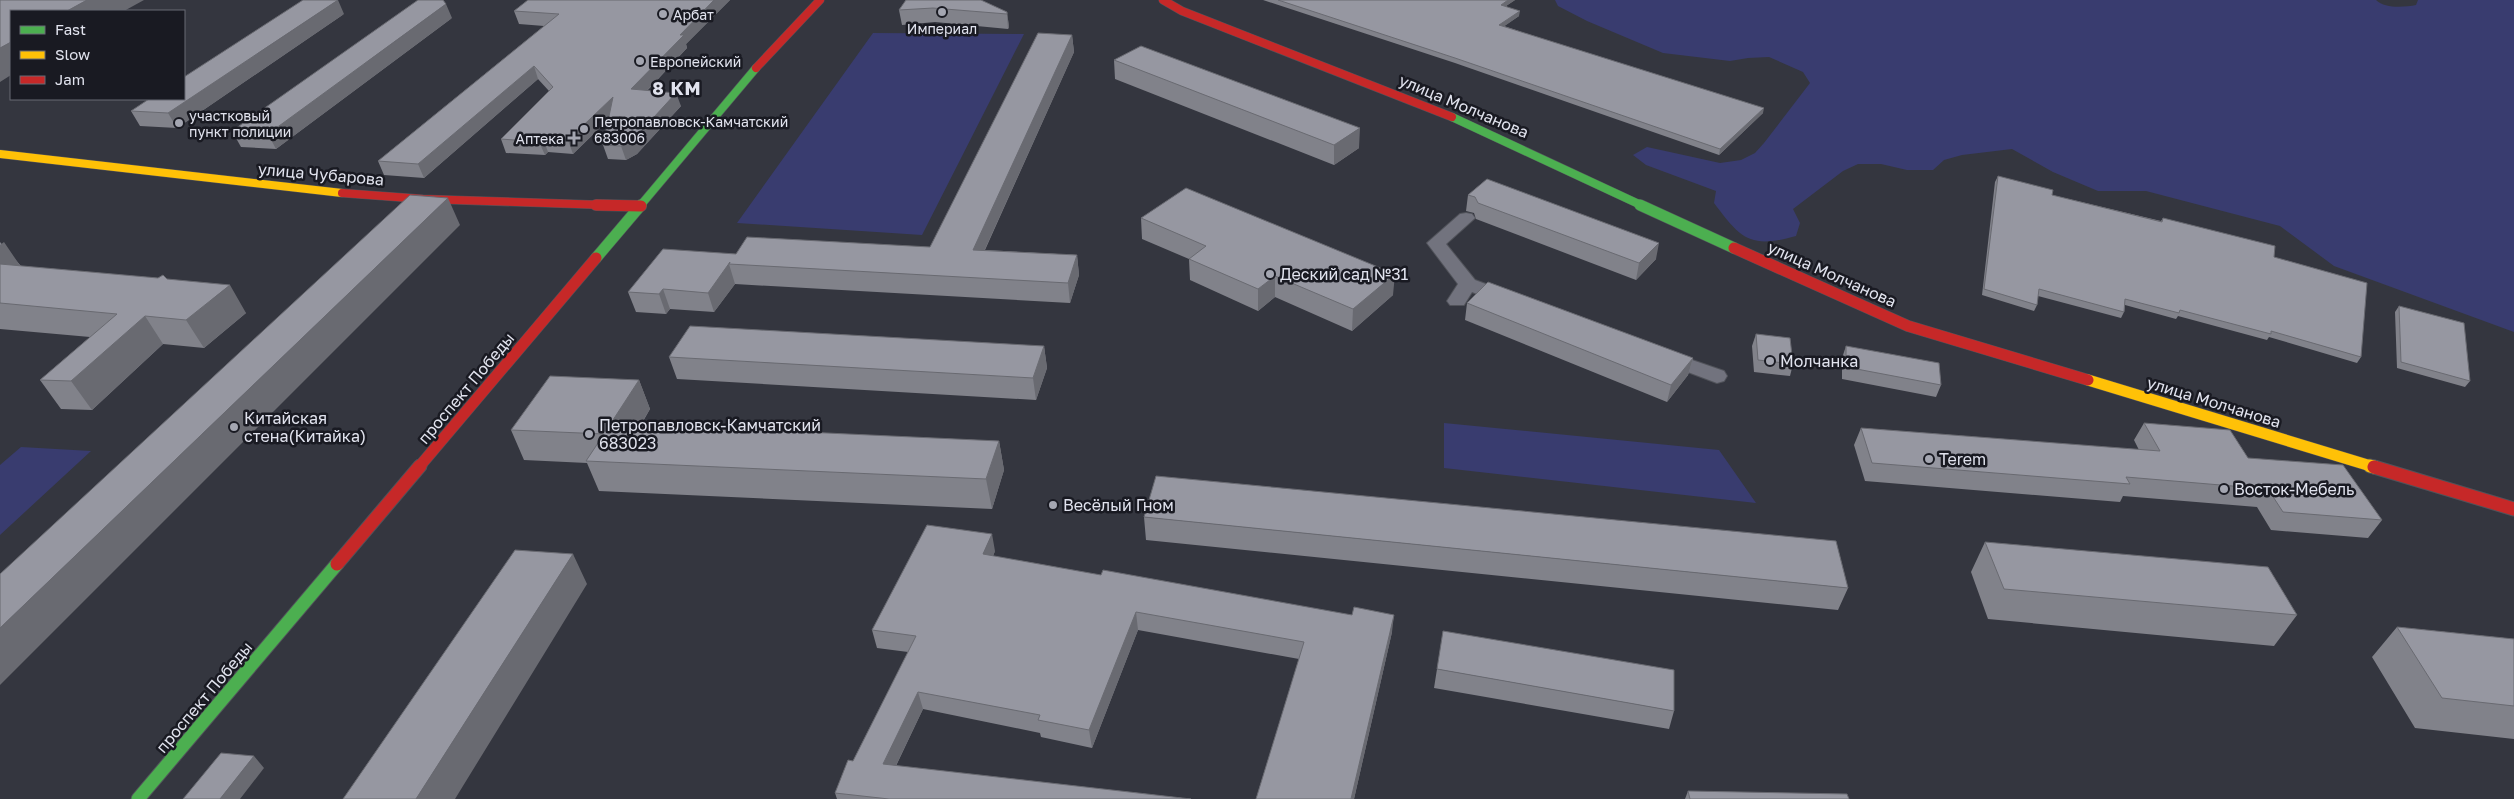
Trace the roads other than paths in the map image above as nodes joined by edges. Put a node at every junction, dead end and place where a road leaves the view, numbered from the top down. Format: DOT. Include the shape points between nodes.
graph roads {
  1 [pos="820,0"];
  2 [pos="1163,0"];
  3 [pos="0,154"];
  4 [pos="641,206"];
  5 [pos="1466,218"];
  6 [pos="1468,284"];
  7 [pos="1457,301"];
  8 [pos="1524,305"];
  9 [pos="1643,349"];
  10 [pos="1717,376"];
  11 [pos="2514,510"];
  12 [pos="138,799"];
  1 -- 4 [label="street, проспект Победы" via="768,54"];
  2 -- 11 [label="street, улица Молчанова" via="1182,11 1463,121 1726,245 1908,326"];
  3 -- 4 [label="street, улица Чубарова" via="309,190 423,199 540,200"];
  4 -- 12 [label="street, проспект Победы"];
  5 -- 6 [label="street" via="1436,243"];
  6 -- 7 [label="street"];
  6 -- 8 [label="street"];
  9 -- 10 [label="street"];
}
